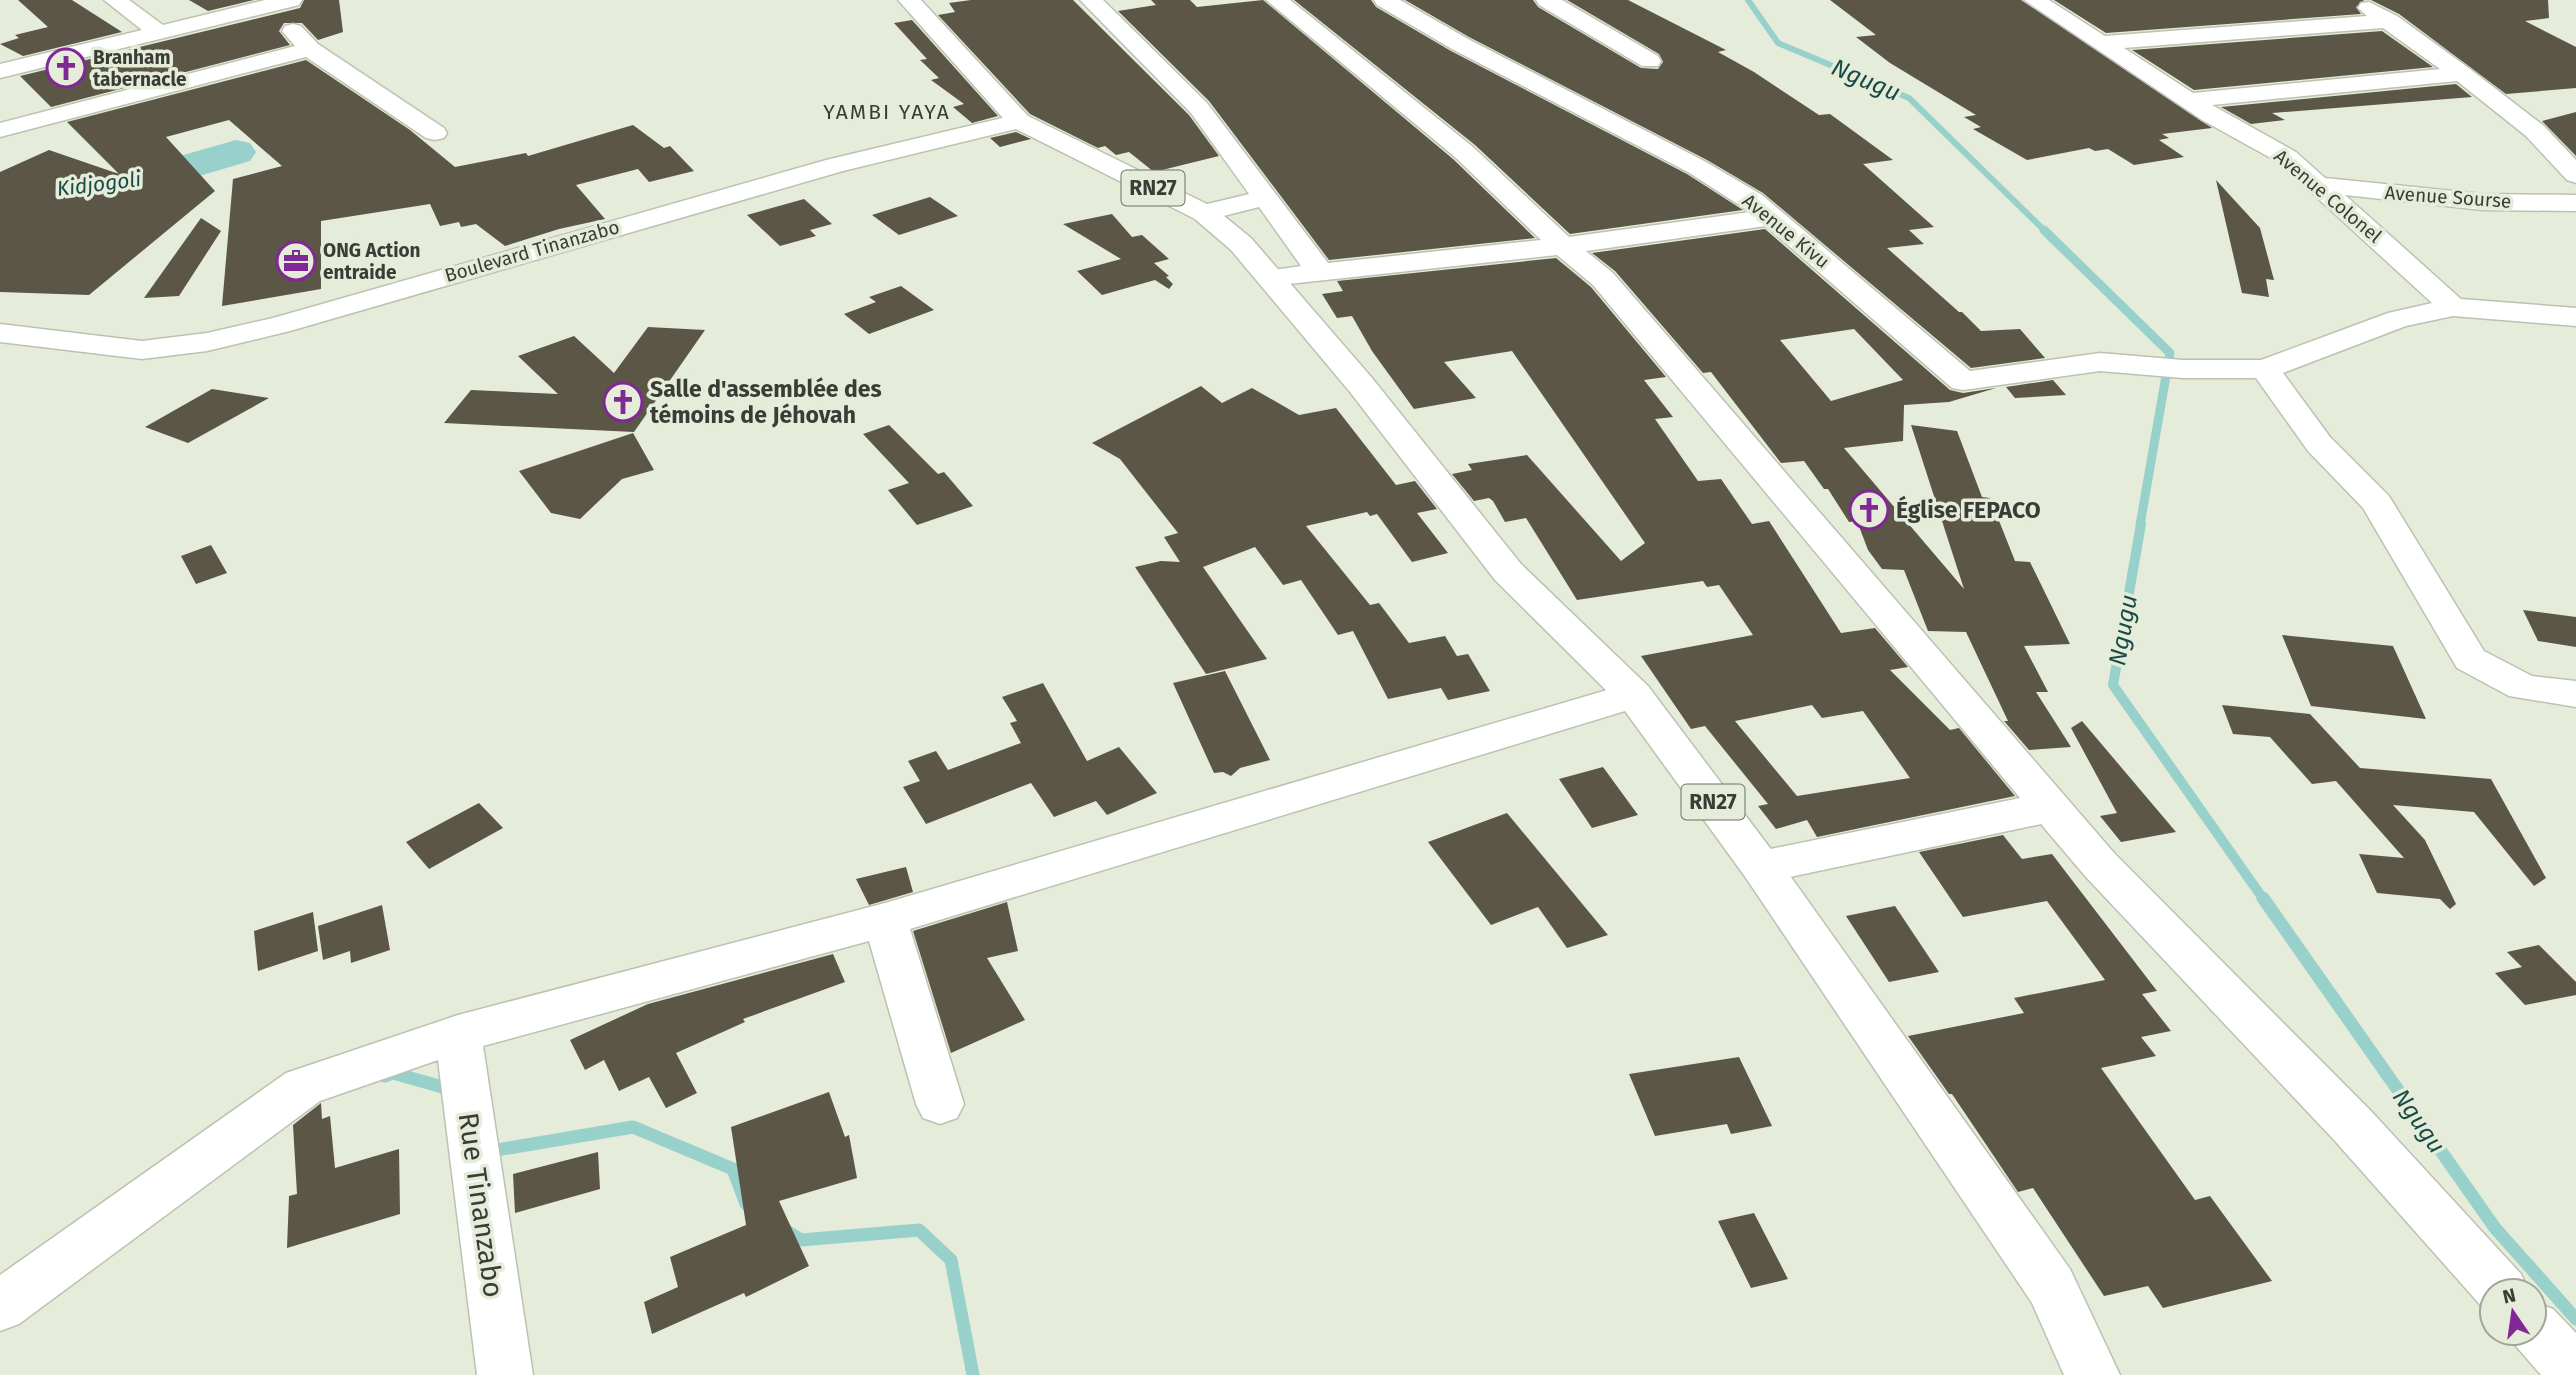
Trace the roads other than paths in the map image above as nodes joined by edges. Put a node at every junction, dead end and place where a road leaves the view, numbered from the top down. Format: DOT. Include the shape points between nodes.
graph roads {
  1 [pos="115,0"];
  2 [pos="909,0"];
  3 [pos="1091,0"];
  4 [pos="1277,0"];
  5 [pos="1385,0"];
  6 [pos="1547,0"];
  7 [pos="2035,0"];
  8 [pos="2355,0"];
  9 [pos="281,3"];
  10 [pos="2389,21"];
  11 [pos="161,33"];
  12 [pos="2104,43"];
  13 [pos="310,49"];
  14 [pos="1650,61"];
  15 [pos="0,71"];
  16 [pos="2462,74"];
  17 [pos="2191,100"];
  18 [pos="1019,121"];
  19 [pos="2562,129"];
  20 [pos="0,130"];
  21 [pos="2535,131"];
  22 [pos="435,133"];
  23 [pos="2576,175"];
  24 [pos="2320,185"];
  25 [pos="1263,198"];
  26 [pos="2576,203"];
  27 [pos="1204,213"];
  28 [pos="1772,217"];
  29 [pos="1563,246"];
  30 [pos="1319,271"];
  31 [pos="1270,278"];
  32 [pos="2453,307"];
  33 [pos="2576,317"];
  34 [pos="0,333"];
  35 [pos="2265,369"];
  36 [pos="2576,694"];
  37 [pos="1634,695"];
  38 [pos="2050,807"];
  39 [pos="1760,867"];
  40 [pos="885,919"];
  41 [pos="458,1034"];
  42 [pos="940,1104"];
  43 [pos="2489,1277"];
  44 [pos="2,1298"];
  45 [pos="2548,1342"];
  46 [pos="2576,1373"];
  47 [pos="505,1375"];
  48 [pos="2092,1375"];
  1 -- 11 [label="street"];
  2 -- 18 [label="street, RN27"];
  3 -- 25 [label="street" via="1199,108"];
  4 -- 29 [label="street" via="1464,152"];
  5 -- 28 [label="street, Avenue Kivu" via="1697,167"];
  6 -- 14 [label="street"];
  7 -- 12 [label="street, Avenue Colonel"];
  8 -- 10 [label="street"];
  9 -- 11 [label="street"];
  9 -- 13 [label="street"];
  10 -- 12 [label="street"];
  10 -- 16 [label="street"];
  11 -- 15 [label="street"];
  12 -- 17 [label="street, Avenue Colonel"];
  13 -- 20 [label="street"];
  13 -- 22 [label="street"];
  16 -- 17 [label="street"];
  16 -- 21 [label="street"];
  17 -- 24 [label="street, Avenue Colonel" via="2287,158"];
  18 -- 27 [label="street, RN27"];
  18 -- 34 [label="street, Boulevard Tinanzabo" via="835,165 207,342 142,349"];
  19 -- 21 [label="street"];
  21 -- 23 [label="street"];
  24 -- 26 [label="street, Avenue Sourse" via="2483,202"];
  24 -- 32 [label="street, Avenue Colonel"];
  25 -- 27 [label="street"];
  25 -- 30 [label="street"];
  27 -- 31 [label="street, RN27" via="1241,244"];
  28 -- 29 [label="street"];
  28 -- 35 [label="street, Avenue Kivu" via="1963,381 2100,362"];
  29 -- 30 [label="street"];
  29 -- 38 [label="street" via="1603,279"];
  30 -- 31 [label="street"];
  31 -- 37 [label="street, RN27" via="1508,572"];
  32 -- 33 [label="street"];
  32 -- 35 [label="street" via="2398,319"];
  35 -- 36 [label="street" via="2319,444 2377,503 2470,659 2523,687"];
  37 -- 39 [label="street, RN27"];
  37 -- 40 [label="street"];
  38 -- 39 [label="street"];
  38 -- 43 [label="street" via="2353,1126"];
  39 -- 48 [label="street, RN27" via="2051,1286"];
  40 -- 41 [label="street"];
  40 -- 42 [label="street"];
  41 -- 44 [label="street" via="303,1087"];
  41 -- 47 [label="street, Rue Tinanzabo"];
  45 -- 46 [label="street"];
}
